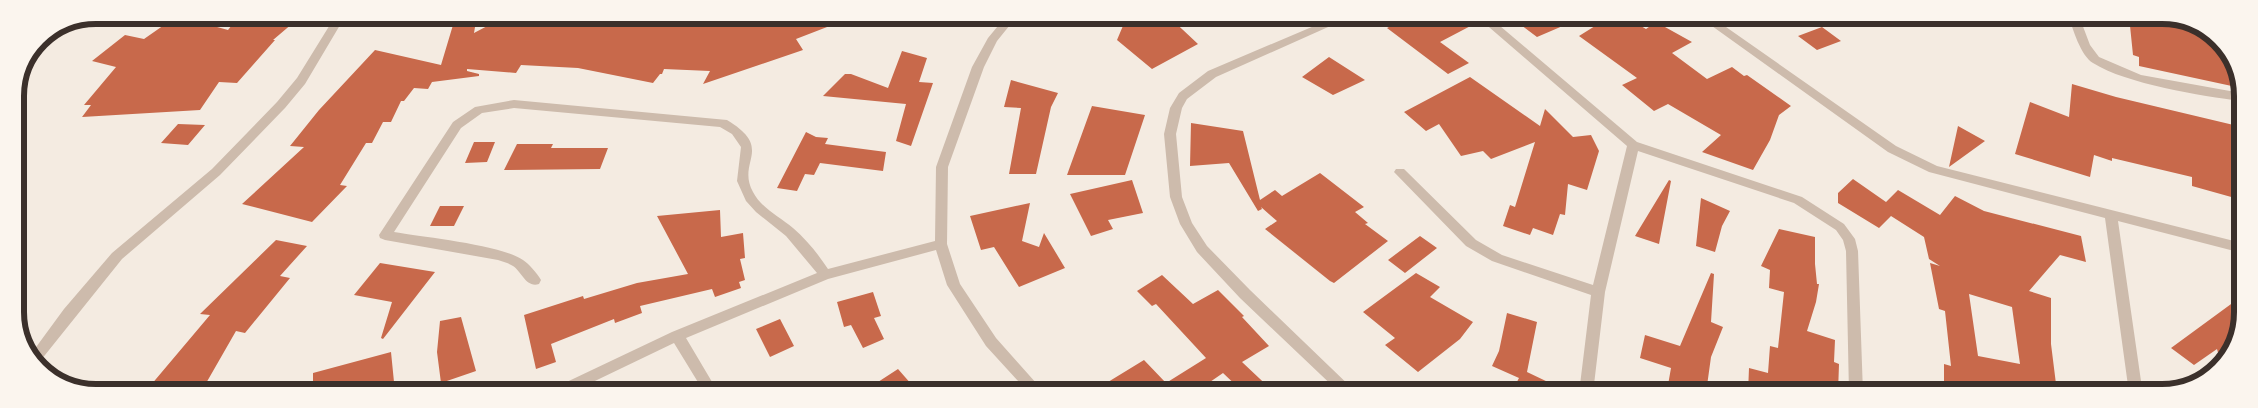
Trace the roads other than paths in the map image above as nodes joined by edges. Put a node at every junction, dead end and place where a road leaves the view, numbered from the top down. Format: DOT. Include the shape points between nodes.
graph roads {
  1 [pos="336,24"];
  2 [pos="1006,24"];
  3 [pos="1331,24"];
  4 [pos="1489,24"];
  5 [pos="1715,24"];
  6 [pos="1723,24"];
  7 [pos="2077,24"];
  8 [pos="1718,26"];
  9 [pos="2234,96"];
  10 [pos="1633,145"];
  11 [pos="1400,172"];
  12 [pos="2111,214"];
  13 [pos="941,244"];
  14 [pos="2234,246"];
  15 [pos="825,275"];
  16 [pos="534,280"];
  17 [pos="1598,292"];
  18 [pos="677,336"];
  19 [pos="44,346"];
  20 [pos="34,349"];
  21 [pos="38,354"];
  22 [pos="576,384"];
  23 [pos="706,384"];
  24 [pos="1030,384"];
  25 [pos="1340,384"];
  26 [pos="1587,384"];
  27 [pos="1856,384"];
  28 [pos="2134,384"];
  1 -- 19 [label="street" via="301,82 281,105 216,172 118,256"];
  2 -- 13 [label="street" via="992,40 978,67 942,168"];
  3 -- 25 [label="street" via="1212,74 1183,96 1176,108 1170,134 1176,197 1186,224 1202,249"];
  4 -- 10 [label="street"];
  5 -- 8 [label="street"];
  6 -- 8 [label="street"];
  7 -- 9 [label="street" via="2095,60 2138,78"];
  8 -- 12 [label="street" via="1892,149 1933,169"];
  10 -- 17 [label="street"];
  10 -- 27 [label="street" via="1798,200 1840,227 1849,239 1852,251"];
  11 -- 17 [label="street" via="1471,244 1497,258"];
  12 -- 14 [label="street"];
  12 -- 28 [label="street"];
  13 -- 15 [label="street"];
  13 -- 24 [label="street" via="954,285 991,342"];
  15 -- 16 [label="street" via="811,254 745,190 744,136 723,123 514,104 479,110 457,125 385,235 500,255 518,263"];
  15 -- 18 [label="street"];
  17 -- 26 [label="street"];
  18 -- 22 [label="street"];
  18 -- 23 [label="street"];
  19 -- 20 [label="street"];
  19 -- 21 [label="street"];
}
